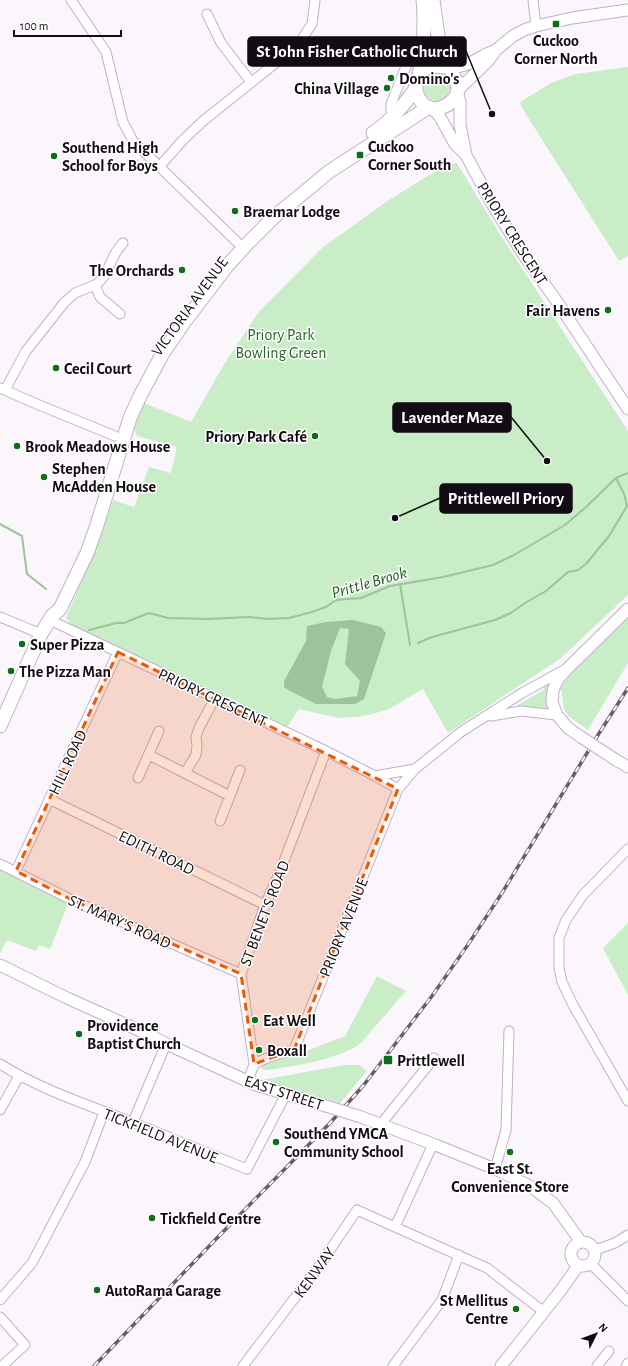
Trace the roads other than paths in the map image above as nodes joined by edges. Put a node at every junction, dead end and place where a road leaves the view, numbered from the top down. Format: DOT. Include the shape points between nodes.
graph roads {
  1 [pos="71,0"];
  2 [pos="315,0"];
  3 [pos="423,0"];
  4 [pos="433,0"];
  5 [pos="533,0"];
  6 [pos="628,10"];
  7 [pos="207,14"];
  8 [pos="536,26"];
  9 [pos="496,50"];
  10 [pos="423,52"];
  11 [pos="448,67"];
  12 [pos="419,75"];
  13 [pos="251,82"];
  14 [pos="416,88"];
  15 [pos="458,92"];
  16 [pos="431,108"];
  17 [pos="393,112"];
  18 [pos="466,156"];
  19 [pos="160,166"];
  20 [pos="123,242"];
  21 [pos="237,242"];
  22 [pos="95,285"];
  23 [pos="120,314"];
  24 [pos="3,389"];
  25 [pos="628,409"];
  26 [pos="115,436"];
  27 [pos="628,609"];
  28 [pos="0,617"];
  29 [pos="51,618"];
  30 [pos="41,634"];
  31 [pos="118,652"];
  32 [pos="567,669"];
  33 [pos="215,698"];
  34 [pos="486,716"];
  35 [pos="557,716"];
  36 [pos="0,726"];
  37 [pos="159,731"];
  38 [pos="326,751"];
  39 [pos="149,755"];
  40 [pos="628,767"];
  41 [pos="416,769"];
  42 [pos="240,770"];
  43 [pos="185,773"];
  44 [pos="375,776"];
  45 [pos="138,778"];
  46 [pos="398,789"];
  47 [pos="230,796"];
  48 [pos="49,799"];
  49 [pos="220,821"];
  50 [pos="628,849"];
  51 [pos="0,864"];
  52 [pos="16,872"];
  53 [pos="265,905"];
  54 [pos="0,966"];
  55 [pos="241,974"];
  56 [pos="509,1032"];
  57 [pos="166,1044"];
  58 [pos="434,1058"];
  59 [pos="0,1064"];
  60 [pos="254,1064"];
  61 [pos="19,1076"];
  62 [pos="248,1081"];
  63 [pos="286,1094"];
  64 [pos="628,1101"];
  65 [pos="0,1110"];
  66 [pos="104,1112"];
  67 [pos="133,1122"];
  68 [pos="381,1124"];
  69 [pos="433,1144"];
  70 [pos="495,1169"];
  71 [pos="564,1218"];
  72 [pos="396,1227"];
  73 [pos="628,1235"];
  74 [pos="581,1242"];
  75 [pos="571,1249"];
  76 [pos="595,1250"];
  77 [pos="459,1255"];
  78 [pos="591,1264"];
  79 [pos="578,1266"];
  80 [pos="0,1300"];
  81 [pos="628,1301"];
  82 [pos="544,1312"];
  83 [pos="0,1317"];
  84 [pos="609,1351"];
  85 [pos="628,1363"];
  86 [pos="603,1365"];
  87 [pos="2,1366"];
  88 [pos="243,1366"];
  89 [pos="393,1366"];
  90 [pos="501,1366"];
  91 [pos="626,1366"];
  1 -- 19 [label="street" via="106,52 123,122 133,141"];
  2 -- 13 [label="street" via="312,24 297,46"];
  3 -- 10 [label="highway"];
  4 -- 11 [label="highway" via="441,55"];
  5 -- 8 [label="street"];
  6 -- 8 [label="main road"];
  7 -- 13 [label="street" via="221,43"];
  8 -- 9 [label="main road" via="513,36"];
  9 -- 11 [label="main road" via="465,65"];
  9 -- 15 [label="main road"];
  10 -- 12 [label="highway"];
  10 -- 17 [label="street" via="410,56 391,104"];
  11 -- 12 [label="highway" via="428,67"];
  11 -- 15 [label="highway" via="457,82"];
  12 -- 14 [label="highway"];
  13 -- 19 [label="street" via="187,136"];
  14 -- 16 [label="highway" via="420,100"];
  14 -- 17 [label="highway, VICTORIA AVENUE"];
  15 -- 16 [label="highway" via="450,103 439,108"];
  15 -- 18 [label="main road, PRIORY CRESCENT" via="460,125"];
  16 -- 18 [label="main road, PRIORY CRESCENT"];
  16 -- 29 [label="highway, VICTORIA AVENUE" via="330,172 294,201 247,244 188,315 163,353 140,396 86,553 60,609"];
  17 -- 21 [label="highway, VICTORIA AVENUE" via="384,126 302,184 264,215"];
  18 -- 25 [label="main road, PRIORY CRESCENT" via="523,254"];
  19 -- 21 [label="street"];
  20 -- 22 [label="street" via="105,276"];
  21 -- 26 [label="highway, VICTORIA AVENUE" via="194,294 157,348 122,415"];
  22 -- 23 [label="street" via="100,297"];
  22 -- 24 [label="street" via="75,293 64,303 26,350"];
  24 -- 26 [label="street"];
  26 -- 29 [label="highway, VICTORIA AVENUE" via="88,525 54,605"];
  27 -- 32 [label="main road"];
  28 -- 30 [label="street"];
  29 -- 30 [label="highway, VICTORIA AVENUE"];
  29 -- 31 [label="street, PRIORY CRESCENT"];
  30 -- 36 [label="highway, VICTORIA AVENUE"];
  31 -- 33 [label="street, PRIORY CRESCENT"];
  31 -- 48 [label="street, HILL ROAD"];
  32 -- 34 [label="street"];
  32 -- 35 [label="main road" via="557,680 553,692 552,702"];
  33 -- 38 [label="street, PRIORY CRESCENT"];
  33 -- 43 [label="street" via="199,728 196,755"];
  34 -- 35 [label="street" via="521,711"];
  34 -- 41 [label="street" via="461,732"];
  35 -- 40 [label="main road, bridge" via="568,728"];
  37 -- 39 [label="street"];
  38 -- 44 [label="street, PRIORY CRESCENT"];
  38 -- 53 [label="street, ST BENET'S ROAD"];
  39 -- 43 [label="street"];
  39 -- 45 [label="street"];
  41 -- 44 [label="street"];
  41 -- 46 [label="street, PRIORY AVENUE"];
  42 -- 47 [label="street"];
  43 -- 47 [label="street"];
  44 -- 46 [label="street, PRIORY CRESCENT"];
  46 -- 60 [label="street, PRIORY AVENUE" via="294,1050"];
  47 -- 49 [label="street"];
  48 -- 52 [label="street, HILL ROAD"];
  48 -- 53 [label="street, EDITH ROAD"];
  50 -- 64 [label="street" via="583,895 566,920 559,938 559,968 562,982 572,1005"];
  51 -- 52 [label="street, ST. MARY'S ROAD"];
  52 -- 55 [label="street, ST. MARY'S ROAD" via="72,900"];
  53 -- 55 [label="street, ST BENET'S ROAD"];
  54 -- 57 [label="main road, EAST STREET"];
  55 -- 60 [label="street, ST BENET'S ROAD"];
  56 -- 70 [label="street" via="506,1130"];
  57 -- 62 [label="main road, EAST STREET"];
  57 -- 67 [label="street"];
  58 -- 68 [label="street"];
  59 -- 61 [label="street, TICKFIELD AVENUE"];
  60 -- 62 [label="street, ST BENET'S ROAD"];
  61 -- 65 [label="street"];
  61 -- 66 [label="street, TICKFIELD AVENUE"];
  62 -- 63 [label="main road, EAST STREET"];
  63 -- 67 [label="street, TICKFIELD AVENUE" via="247,1169"];
  63 -- 68 [label="main road, EAST STREET, bridge"];
  66 -- 67 [label="street, TICKFIELD AVENUE"];
  66 -- 80 [label="street" via="85,1162 32,1263"];
  68 -- 69 [label="main road, EAST STREET"];
  69 -- 70 [label="main road, EAST STREET"];
  69 -- 72 [label="street"];
  70 -- 71 [label="main road, EAST STREET" via="543,1195"];
  71 -- 74 [label="main road, EAST STREET"];
  71 -- 75 [label="main road, EAST STREET"];
  72 -- 77 [label="street"];
  72 -- 88 [label="street, KENWAY" via="357,1210 319,1266"];
  73 -- 76 [label="street"];
  74 -- 75 [label="main road"];
  74 -- 76 [label="main road" via="589,1244"];
  75 -- 79 [label="main road" via="571,1259"];
  76 -- 78 [label="main road" via="595,1258"];
  77 -- 82 [label="street" via="487,1268"];
  77 -- 89 [label="street" via="442,1300"];
  78 -- 79 [label="main road" via="585,1267"];
  78 -- 81 [label="street"];
  79 -- 82 [label="main road"];
  82 -- 90 [label="main road"];
  83 -- 87 [label="street" via="25,1345"];
  84 -- 86 [label="street"];
  85 -- 91 [label="street"];
}
